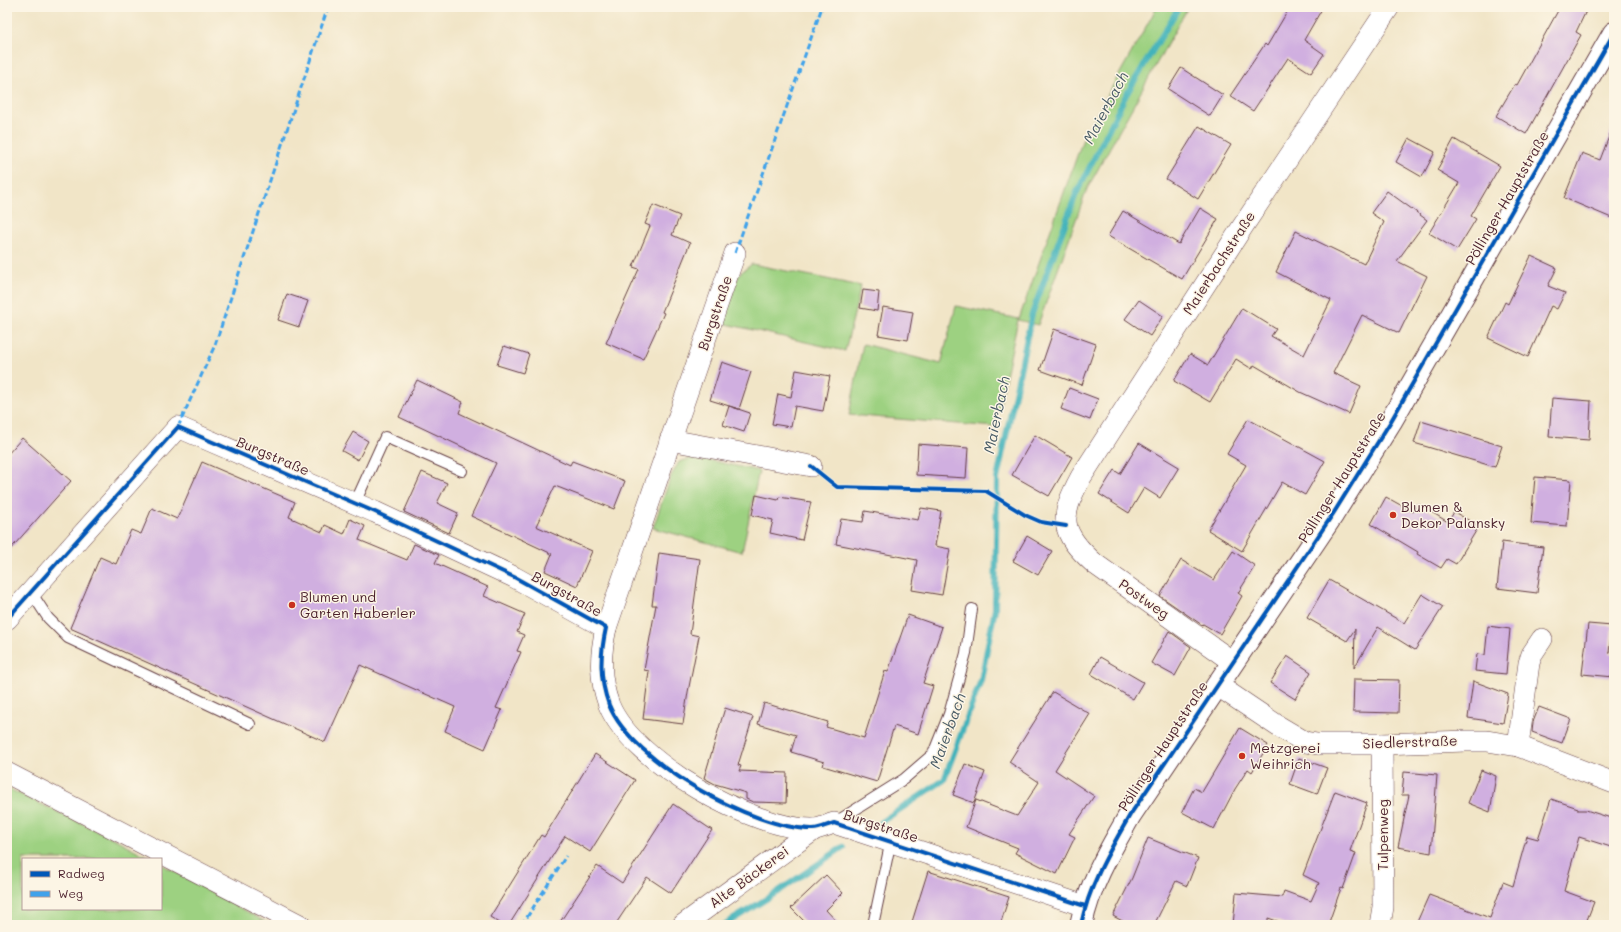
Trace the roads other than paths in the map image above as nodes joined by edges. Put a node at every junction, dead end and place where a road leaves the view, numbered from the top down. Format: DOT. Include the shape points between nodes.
graph roads {
  1 [pos="1389,7"];
  2 [pos="1614,33"];
  3 [pos="736,253"];
  4 [pos="670,440"];
  5 [pos="811,466"];
  6 [pos="462,471"];
  7 [pos="355,503"];
  8 [pos="1066,526"];
  9 [pos="31,592"];
  10 [pos="972,609"];
  11 [pos="7,619"];
  12 [pos="606,628"];
  13 [pos="1542,639"];
  14 [pos="1233,662"];
  15 [pos="1217,685"];
  16 [pos="250,724"];
  17 [pos="1382,744"];
  18 [pos="1518,746"];
  19 [pos="7,773"];
  20 [pos="1614,783"];
  21 [pos="824,826"];
  22 [pos="891,840"];
  23 [pos="1083,915"];
  24 [pos="300,925"];
  25 [pos="683,925"];
  26 [pos="873,925"];
  27 [pos="1380,925"];
  1 -- 8 [label="street, Maierbachstraße" via="1243,226 1081,477 1070,498 1065,516"];
  2 -- 14 [label="street, Pöllinger Hauptstraße" via="1391,420 1329,520"];
  3 -- 4 [label="street, Burgstraße"];
  4 -- 5 [label="street"];
  4 -- 12 [label="street, Burgstraße"];
  6 -- 7 [label="lane" via="385,437"];
  7 -- 9 [label="street, Burgstraße" via="178,427"];
  7 -- 12 [label="street, Burgstraße" via="514,577"];
  8 -- 14 [label="street, Postweg" via="1071,539 1094,564"];
  9 -- 11 [label="street"];
  9 -- 16 [label="lane" via="48,618 68,638"];
  10 -- 21 [label="lane" via="966,653 949,714 932,754 904,779"];
  12 -- 21 [label="street, Burgstraße" via="600,669 610,706 622,728 650,756 683,780 717,799 763,819 791,827"];
  13 -- 18 [label="street" via="1529,663"];
  14 -- 15 [label="street, Pöllinger Hauptstraße"];
  15 -- 17 [label="street, Siedlerstraße" via="1283,730 1306,742"];
  15 -- 23 [label="street, Pöllinger Hauptstraße" via="1130,815 1108,854"];
  17 -- 18 [label="street, Siedlerstraße" via="1466,741"];
  17 -- 27 [label="street, Tulpenweg" via="1383,907"];
  18 -- 20 [label="street, Siedlerstraße"];
  19 -- 24 [label="street"];
  21 -- 22 [label="street, Burgstraße"];
  21 -- 25 [label="street, Alte Bäckerei"];
  22 -- 23 [label="street, Burgstraße"];
  22 -- 26 [label="lane"];
}
